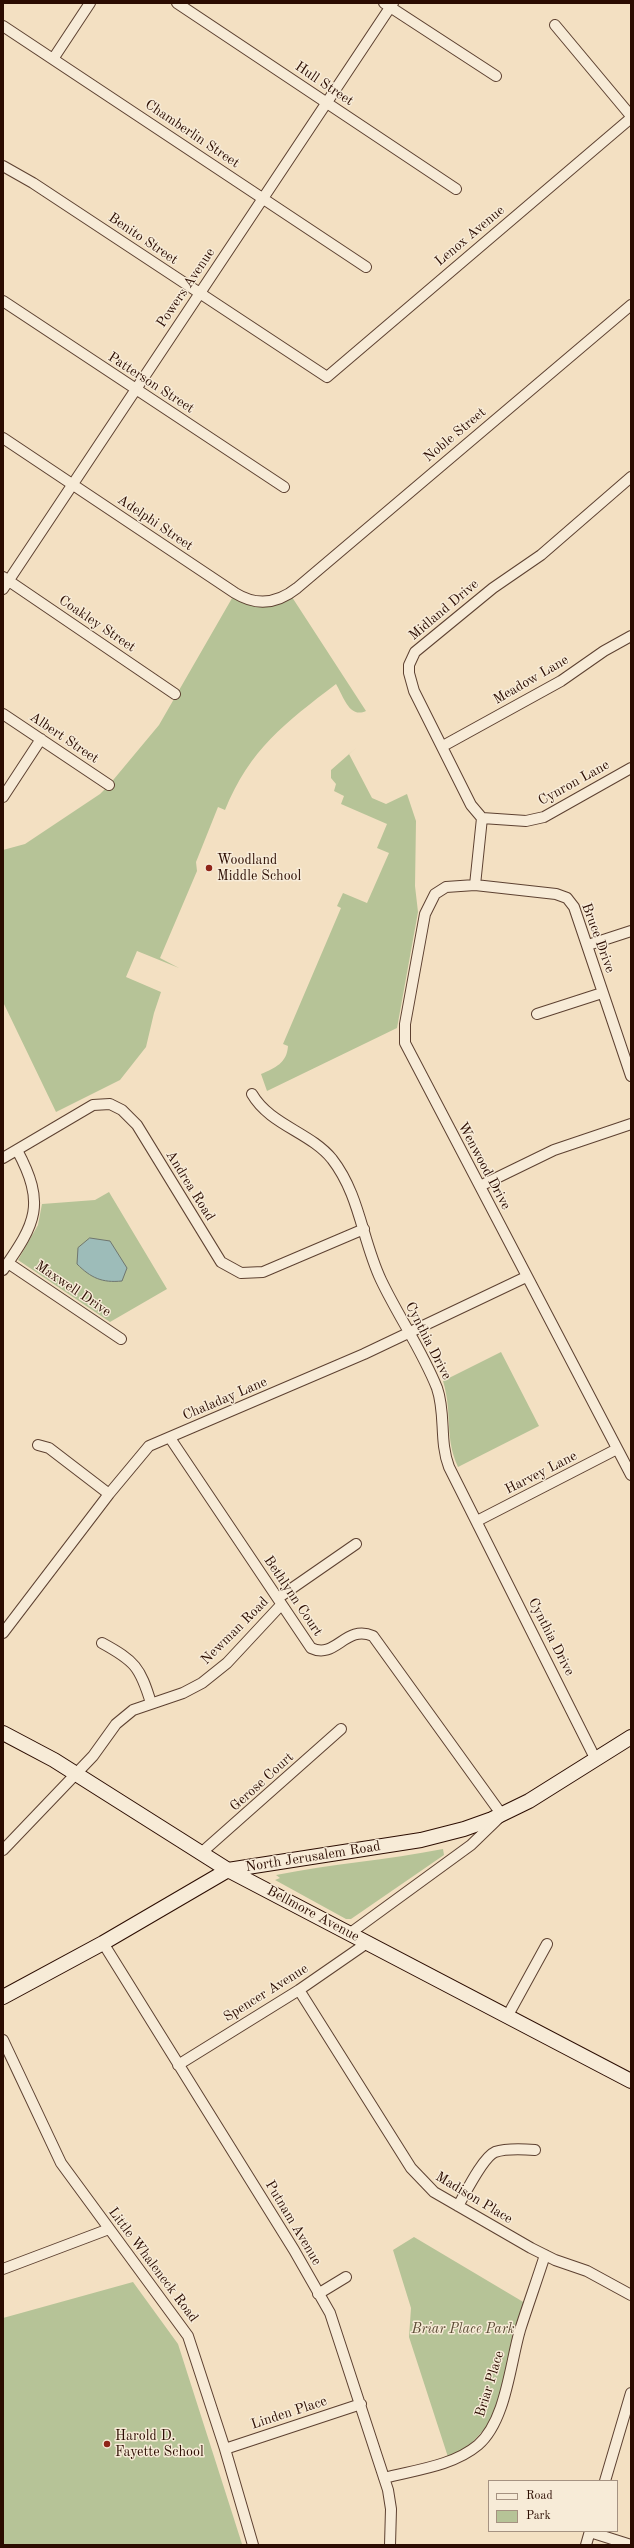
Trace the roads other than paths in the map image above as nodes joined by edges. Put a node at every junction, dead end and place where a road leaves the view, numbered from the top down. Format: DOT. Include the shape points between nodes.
graph roads {
  1 [pos="90,3"];
  2 [pos="177,3"];
  3 [pos="389,4"];
  4 [pos="3,26"];
  5 [pos="555,26"];
  6 [pos="53,59"];
  7 [pos="496,76"];
  8 [pos="326,103"];
  9 [pos="631,117"];
  10 [pos="3,166"];
  11 [pos="456,189"];
  12 [pos="263,198"];
  13 [pos="366,267"];
  14 [pos="200,294"];
  15 [pos="3,302"];
  16 [pos="631,305"];
  17 [pos="327,377"];
  18 [pos="136,389"];
  19 [pos="3,438"];
  20 [pos="631,477"];
  21 [pos="72,485"];
  22 [pos="284,487"];
  23 [pos="6,578"];
  24 [pos="297,588"];
  25 [pos="3,589"];
  26 [pos="631,636"];
  27 [pos="175,694"];
  28 [pos="3,714"];
  29 [pos="41,739"];
  30 [pos="443,746"];
  31 [pos="631,768"];
  32 [pos="109,785"];
  33 [pos="3,797"];
  34 [pos="482,818"];
  35 [pos="475,885"];
  36 [pos="631,931"];
  37 [pos="588,945"];
  38 [pos="602,993"];
  39 [pos="537,1014"];
  40 [pos="631,1076"];
  41 [pos="252,1094"];
  42 [pos="631,1124"];
  43 [pos="18,1150"];
  44 [pos="3,1158"];
  45 [pos="480,1186"];
  46 [pos="364,1229"];
  47 [pos="6,1266"];
  48 [pos="526,1277"];
  49 [pos="409,1333"];
  50 [pos="121,1339"];
  51 [pos="170,1438"];
  52 [pos="38,1445"];
  53 [pos="617,1449"];
  54 [pos="631,1475"];
  55 [pos="110,1494"];
  56 [pos="477,1521"];
  57 [pos="356,1544"];
  58 [pos="279,1602"];
  59 [pos="3,1633"];
  60 [pos="102,1643"];
  61 [pos="151,1703"];
  62 [pos="341,1729"];
  63 [pos="3,1733"];
  64 [pos="631,1737"];
  65 [pos="596,1760"];
  66 [pos="76,1774"];
  67 [pos="502,1815"];
  68 [pos="3,1850"];
  69 [pos="200,1854"];
  70 [pos="228,1870"];
  71 [pos="349,1934"];
  72 [pos="103,1943"];
  73 [pos="367,1943"];
  74 [pos="546,1944"];
  75 [pos="299,1990"];
  76 [pos="3,1997"];
  77 [pos="508,2015"];
  78 [pos="3,2040"];
  79 [pos="178,2064"];
  80 [pos="631,2081"];
  81 [pos="535,2150"];
  82 [pos="458,2206"];
  83 [pos="109,2230"];
  84 [pos="545,2255"];
  85 [pos="3,2269"];
  86 [pos="346,2277"];
  87 [pos="318,2294"];
  88 [pos="631,2295"];
  89 [pos="631,2393"];
  90 [pos="361,2404"];
  91 [pos="225,2449"];
  92 [pos="384,2478"];
  93 [pos="605,2480"];
  94 [pos="590,2532"];
  95 [pos="593,2532"];
  96 [pos="253,2545"];
  97 [pos="390,2545"];
  98 [pos="586,2545"];
  99 [pos="631,2545"];
  1 -- 6 [label="street"];
  2 -- 8 [label="street, Hull Street"];
  3 -- 7 [label="street"];
  3 -- 8 [label="street, Powers Avenue"];
  4 -- 6 [label="street, Chamberlin Street"];
  5 -- 9 [label="street"];
  6 -- 12 [label="street, Chamberlin Street"];
  8 -- 11 [label="street, Hull Street"];
  8 -- 12 [label="street, Powers Avenue"];
  9 -- 17 [label="street, Lenox Avenue"];
  10 -- 14 [label="street, Benito Street" via="33,183"];
  12 -- 13 [label="street, Chamberlin Street"];
  12 -- 14 [label="street, Powers Avenue"];
  14 -- 17 [label="street, Benito Street"];
  14 -- 18 [label="street, Powers Avenue"];
  15 -- 18 [label="street, Patterson Street"];
  16 -- 24 [label="street, Noble Street"];
  18 -- 21 [label="street, Powers Avenue"];
  18 -- 22 [label="street, Patterson Street"];
  19 -- 21 [label="street, Adelphi Street"];
  20 -- 30 [label="street, Midland Drive" via="542,555 493,588 415,652 409,666 414,690"];
  21 -- 23 [label="street, Powers Avenue"];
  21 -- 24 [label="street, Adelphi Street" via="242,597 255,602 270,601 284,597"];
  23 -- 25 [label="street, Powers Avenue"];
  23 -- 27 [label="street, Coakley Street"];
  26 -- 30 [label="street, Meadow Lane" via="561,681"];
  28 -- 29 [label="street, Albert Street"];
  29 -- 32 [label="street, Albert Street"];
  29 -- 33 [label="street"];
  30 -- 34 [label="street, Midland Drive" via="471,805"];
  31 -- 34 [label="street, Cynron Lane" via="544,817 526,821"];
  34 -- 35 [label="street"];
  35 -- 37 [label="street, Bruce Drive" via="556,894 567,898 574,907"];
  35 -- 45 [label="street, Wenwood Drive" via="446,887 435,894 430,902 425,914 405,1024 405,1044"];
  36 -- 37 [label="street"];
  37 -- 38 [label="street, Bruce Drive"];
  38 -- 39 [label="street"];
  38 -- 40 [label="street, Bruce Drive"];
  41 -- 46 [label="street, Cynthia Drive" via="268,1112 312,1140 332,1159 354,1196"];
  42 -- 45 [label="street" via="554,1150"];
  43 -- 44 [label="street, Andrea Road"];
  43 -- 46 [label="street, Andrea Road" via="93,1105 110,1104 122,1110 136,1126 221,1262 241,1273 263,1272"];
  43 -- 47 [label="street" via="33,1182 35,1208 24,1239"];
  45 -- 48 [label="street, Wenwood Drive"];
  46 -- 49 [label="street, Cynthia Drive" via="380,1278"];
  47 -- 50 [label="street, Maxwell Drive"];
  48 -- 49 [label="street, Chaladay Lane"];
  48 -- 53 [label="street, Wenwood Drive"];
  49 -- 51 [label="street, Chaladay Lane"];
  49 -- 56 [label="street, Cynthia Drive" via="437,1388 444,1451 452,1473"];
  51 -- 55 [label="street, Chaladay Lane" via="144,1450"];
  51 -- 58 [label="street, Bethlynn Court"];
  52 -- 55 [label="street" via="49,1448"];
  53 -- 54 [label="street, Wenwood Drive"];
  53 -- 56 [label="street, Harvey Lane"];
  55 -- 59 [label="street, Chaladay Lane"];
  56 -- 65 [label="street, Cynthia Drive"];
  57 -- 58 [label="street, Newman Road"];
  58 -- 61 [label="street, Newman Road" via="227,1663 202,1683 183,1693"];
  58 -- 67 [label="street, Bethlynn Court" via="311,1648 318,1652 328,1650 353,1634 364,1632 374,1636"];
  60 -- 61 [label="street" via="123,1654 134,1664 142,1674"];
  61 -- 66 [label="street, Newman Road" via="133,1710 116,1724 94,1756"];
  62 -- 69 [label="street, Gerose Court"];
  63 -- 66 [label="main road, Bellmore Avenue"];
  64 -- 65 [label="main road, North Jerusalem Road"];
  65 -- 67 [label="main road, North Jerusalem Road"];
  66 -- 68 [label="street"];
  66 -- 69 [label="main road, Bellmore Avenue"];
  67 -- 70 [label="main road, North Jerusalem Road" via="464,1829 421,1840"];
  67 -- 71 [label="street" via="471,1845"];
  69 -- 70 [label="main road, Bellmore Avenue"];
  70 -- 71 [label="main road, Bellmore Avenue"];
  70 -- 72 [label="main road, North Jerusalem Road"];
  71 -- 73 [label="main road, Bellmore Avenue"];
  72 -- 76 [label="main road, North Jerusalem Road"];
  72 -- 79 [label="street, Putnam Avenue"];
  73 -- 75 [label="street, Spencer Avenue"];
  73 -- 77 [label="main road, Bellmore Avenue"];
  74 -- 77 [label="street"];
  75 -- 79 [label="street, Spencer Avenue"];
  75 -- 82 [label="street, Madison Place" via="411,2168 434,2192"];
  77 -- 80 [label="main road, Bellmore Avenue"];
  78 -- 83 [label="street, Little Whaleneck Road" via="61,2163"];
  79 -- 87 [label="street, Putnam Avenue" via="294,2250"];
  81 -- 82 [label="street" via="494,2152"];
  82 -- 84 [label="street, Madison Place"];
  83 -- 85 [label="street"];
  83 -- 91 [label="street, Little Whaleneck Road" via="188,2336"];
  84 -- 88 [label="street, Madison Place" via="587,2271"];
  84 -- 92 [label="street, Briar Place" via="520,2331 497,2417 490,2431 478,2445 462,2455"];
  86 -- 87 [label="street"];
  87 -- 90 [label="street, Putnam Avenue" via="330,2313"];
  89 -- 93 [label="street"];
  90 -- 91 [label="street, Linden Place"];
  90 -- 92 [label="street, Putnam Avenue"];
  91 -- 96 [label="street, Little Whaleneck Road"];
  92 -- 97 [label="street, Putnam Avenue" via="391,2509"];
  94 -- 98 [label="street"];
  95 -- 99 [label="street"];
}
